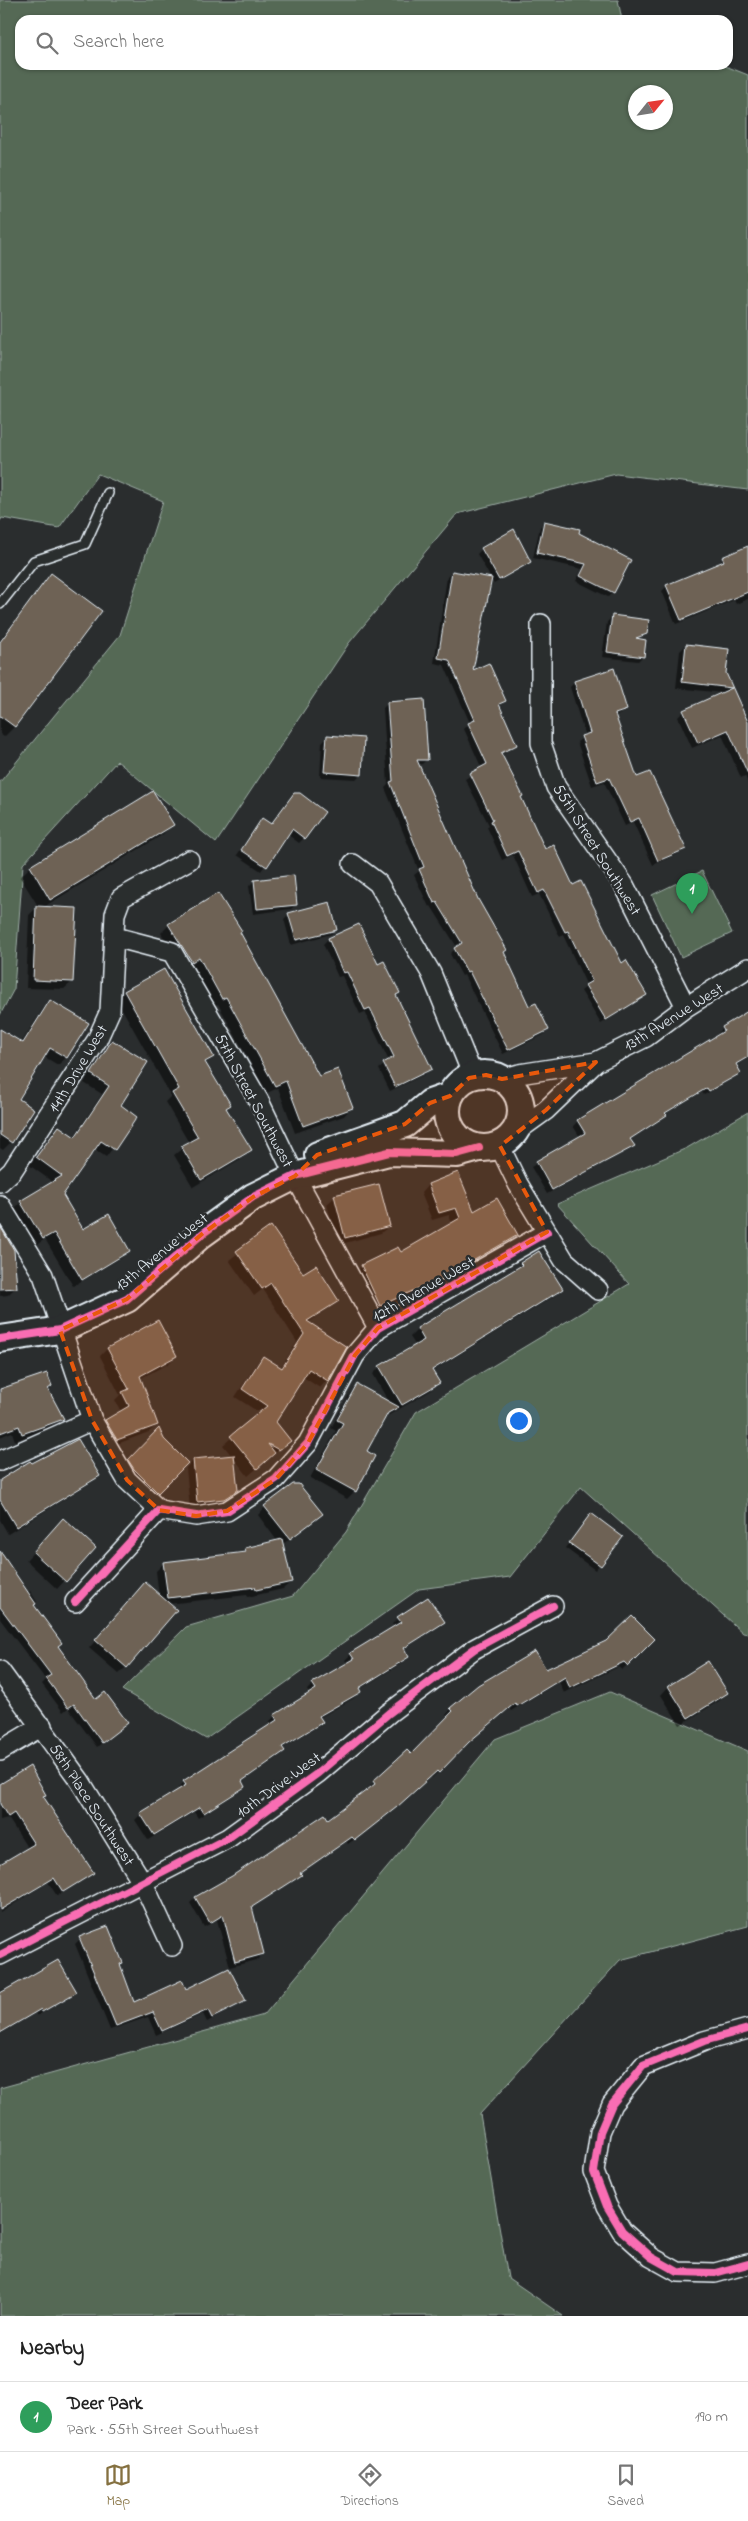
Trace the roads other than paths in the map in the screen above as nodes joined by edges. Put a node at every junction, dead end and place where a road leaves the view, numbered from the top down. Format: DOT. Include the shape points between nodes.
graph roads {
  1 [pos="108,493"];
  2 [pos="0,604"];
  3 [pos="541,624"];
  4 [pos="189,860"];
  5 [pos="353,864"];
  6 [pos="115,937"];
  7 [pos="748,968"];
  8 [pos="686,1007"];
  9 [pos="596,1062"];
  10 [pos="473,1076"];
  11 [pos="502,1079"];
  12 [pos="450,1096"];
  13 [pos="497,1142"];
  14 [pos="295,1176"];
  15 [pos="0,1182"];
  16 [pos="0,1205"];
  17 [pos="546,1232"];
  18 [pos="598,1290"];
  19 [pos="378,1328"];
  20 [pos="60,1330"];
  21 [pos="0,1339"];
  22 [pos="92,1420"];
  23 [pos="0,1461"];
  24 [pos="159,1510"];
  25 [pos="75,1602"];
  26 [pos="553,1606"];
  27 [pos="0,1671"];
  28 [pos="42,1726"];
  29 [pos="0,1752"];
  30 [pos="143,1883"];
  31 [pos="172,1946"];
  32 [pos="0,1955"];
  33 [pos="748,2029"];
  34 [pos="748,2264"];
  1 -- 2 [label="lane" via="85,544 34,561"];
  3 -- 8 [label="street, 55th Street Southwest" via="541,743 556,787 624,885"];
  4 -- 6 [label="street, 14th Drive West" via="122,898 115,914"];
  5 -- 10 [label="street" via="378,883 431,974"];
  6 -- 14 [label="street, 57th Street Southwest" via="172,952 259,1101"];
  6 -- 15 [label="street, 14th Drive West" via="110,1011 97,1040 18,1162"];
  7 -- 8 [label="street, 13th Avenue West"];
  8 -- 9 [label="street, 13th Avenue West" via="646,1037"];
  9 -- 11 [label="street, 13th Avenue West"];
  9 -- 13 [label="street, 13th Avenue West" via="546,1110"];
  10 -- 11 [label="street"];
  10 -- 12 [label="street" via="461,1082"];
  11 -- 13 [label="street" via="515,1091 521,1106 519,1123"];
  12 -- 13 [label="street" via="447,1113 452,1130 464,1142"];
  12 -- 14 [label="street, 13th Avenue West" via="430,1103 404,1124 317,1155"];
  13 -- 14 [label="street, 13th Avenue West" via="457,1154 388,1152"];
  13 -- 17 [label="street"];
  14 -- 19 [label="street, 57th Street Southwest"];
  14 -- 20 [label="street, 13th Avenue West" via="253,1198 202,1234 127,1299"];
  16 -- 20 [label="street" via="43,1275"];
  17 -- 18 [label="street" via="564,1260"];
  17 -- 19 [label="street, 12th Avenue West"];
  19 -- 24 [label="street, 12th Avenue West" via="355,1355 308,1443 276,1479 227,1511 196,1516"];
  20 -- 21 [label="street, 13th Avenue West"];
  20 -- 22 [label="street"];
  22 -- 23 [label="street"];
  22 -- 24 [label="street" via="127,1480"];
  24 -- 25 [label="street"];
  26 -- 30 [label="street, 10th Drive West" via="474,1649 389,1712 318,1773 228,1838"];
  27 -- 28 [label="street, 58th Place Southwest"];
  28 -- 29 [label="street"];
  28 -- 30 [label="street, 58th Place Southwest"];
  30 -- 31 [label="street, 58th Place Southwest"];
  30 -- 32 [label="street, 10th Drive West"];
  33 -- 34 [label="street" via="704,2041 643,2066 612,2104 600,2132 594,2172 607,2206 622,2231 651,2257 678,2272 715,2272"];
}
